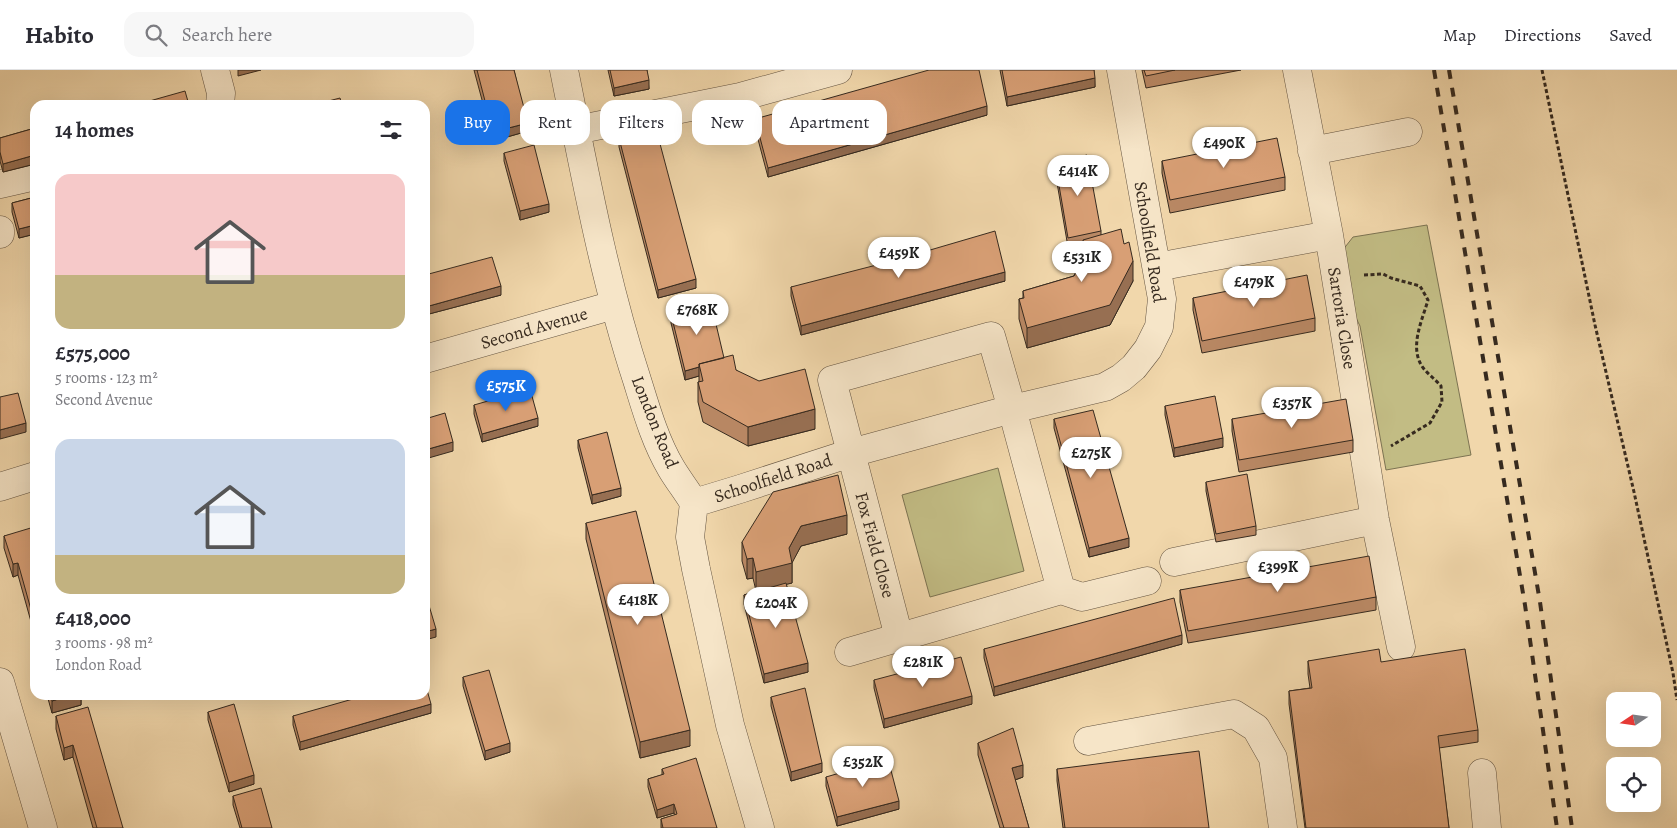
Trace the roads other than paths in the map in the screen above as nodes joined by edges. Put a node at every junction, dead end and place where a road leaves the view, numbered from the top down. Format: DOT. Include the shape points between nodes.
graph roads {
  1 [pos="215,70"];
  2 [pos="564,70"];
  3 [pos="838,70"];
  4 [pos="1121,70"];
  5 [pos="1297,70"];
  6 [pos="220,100"];
  7 [pos="570,100"];
  8 [pos="590,127"];
  9 [pos="1408,132"];
  10 [pos="579,145"];
  11 [pos="1312,151"];
  12 [pos="30,177"];
  13 [pos="0,184"];
  14 [pos="0,230"];
  15 [pos="0,234"];
  16 [pos="1329,235"];
  17 [pos="1157,267"];
  18 [pos="614,305"];
  19 [pos="430,358"];
  20 [pos="1012,409"];
  21 [pos="851,453"];
  22 [pos="30,478"];
  23 [pos="0,487"];
  24 [pos="694,502"];
  25 [pos="1375,520"];
  26 [pos="1174,562"];
  27 [pos="1147,581"];
  28 [pos="1060,590"];
  29 [pos="899,638"];
  30 [pos="1401,647"];
  31 [pos="849,652"];
  32 [pos="0,682"];
  33 [pos="1088,741"];
  34 [pos="1482,773"];
  35 [pos="43,828"];
  36 [pos="760,828"];
  37 [pos="1283,828"];
  38 [pos="1488,828"];
  1 -- 6 [label="street"];
  2 -- 7 [label="street, London Road"];
  3 -- 8 [label="street" via="740,97"];
  4 -- 17 [label="street, Schoolfield Road"];
  5 -- 11 [label="street, Sartoria Close"];
  9 -- 11 [label="street"];
  10 -- 18 [label="street, London Road"];
  11 -- 16 [label="street, Sartoria Close"];
  12 -- 13 [label="street"];
  14 -- 15 [label="street"];
  16 -- 17 [label="street"];
  16 -- 25 [label="street, Sartoria Close"];
  17 -- 20 [label="street, Schoolfield Road" via="1162,299 1159,327 1134,367 1105,387"];
  18 -- 19 [label="street, Second Avenue"];
  18 -- 24 [label="street, London Road" via="658,438 670,467"];
  20 -- 21 [label="street, Schoolfield Road"];
  20 -- 21 [label="street, Schoolfield Road" via="990,336 832,380"];
  20 -- 28 [label="street"];
  21 -- 24 [label="street, Schoolfield Road"];
  21 -- 29 [label="street, Fox Field Close"];
  22 -- 23 [label="street"];
  24 -- 36 [label="street" via="690,537 696,569 730,725"];
  25 -- 26 [label="street"];
  25 -- 30 [label="street, Sartoria Close"];
  27 -- 28 [label="street" via="1082,597"];
  28 -- 29 [label="street"];
  29 -- 31 [label="street"];
  32 -- 35 [label="street"];
  33 -- 37 [label="street" via="1234,714 1256,728 1273,758"];
  34 -- 38 [label="street"];
}
